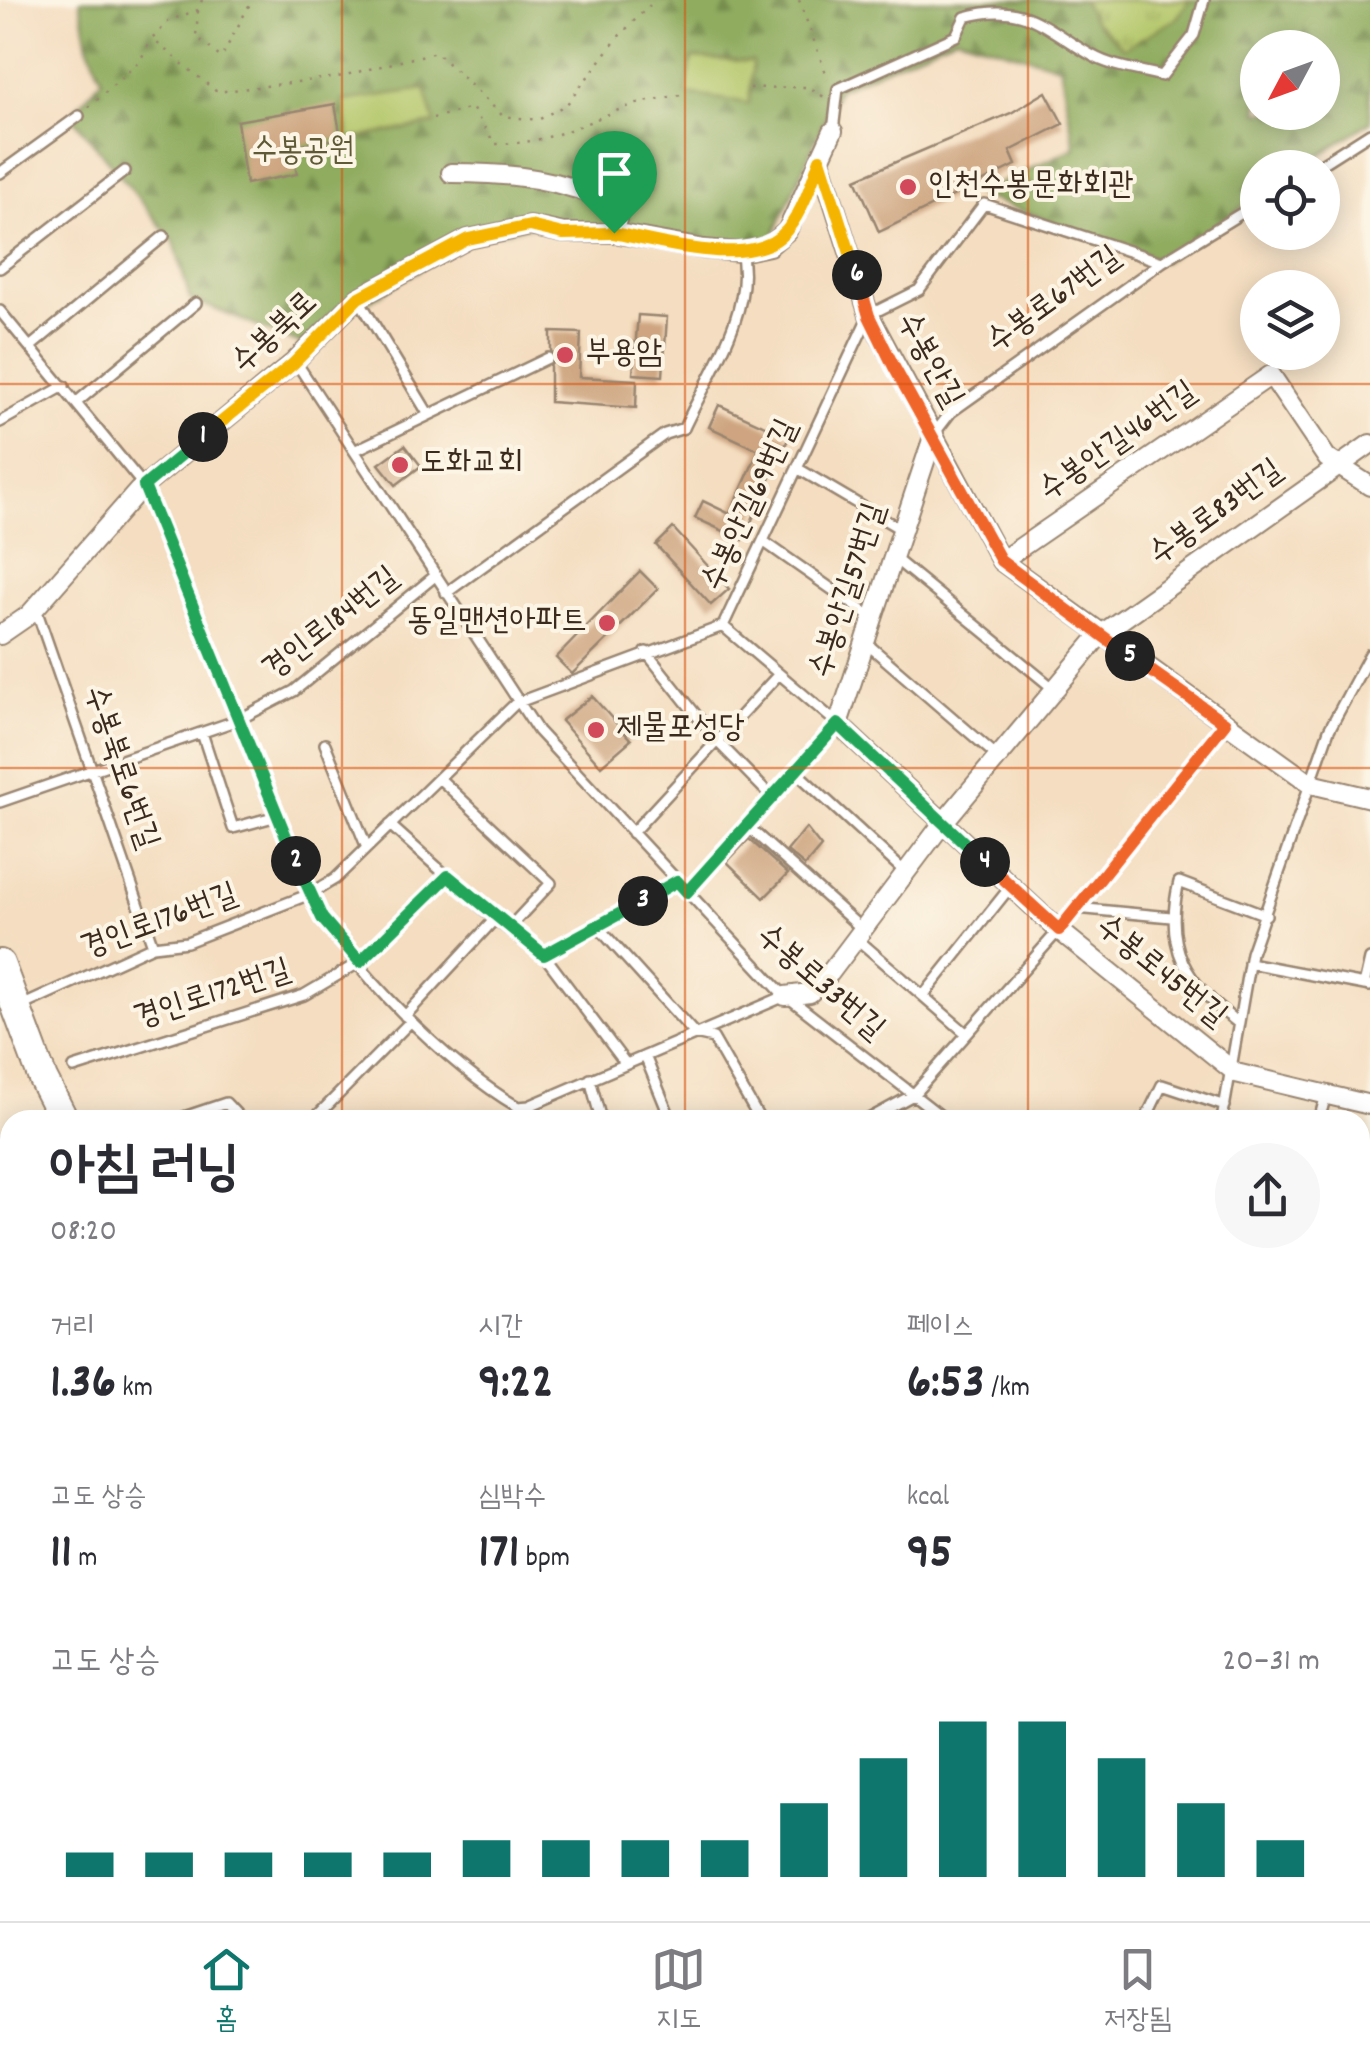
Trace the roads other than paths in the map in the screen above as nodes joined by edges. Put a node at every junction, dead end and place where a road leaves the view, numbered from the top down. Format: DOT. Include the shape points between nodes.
graph roads {
  1 [pos="1204,0"];
  2 [pos="79,116"];
  3 [pos="832,131"];
  4 [pos="1370,133"];
  5 [pos="1340,152"];
  6 [pos="820,159"];
  7 [pos="125,170"];
  8 [pos="0,173"];
  9 [pos="451,173"];
  10 [pos="1240,214"];
  11 [pos="614,233"];
  12 [pos="164,236"];
  13 [pos="741,252"];
  14 [pos="1162,262"];
  15 [pos="0,268"];
  16 [pos="358,298"];
  17 [pos="196,302"];
  18 [pos="0,311"];
  19 [pos="869,316"];
  20 [pos="30,347"];
  21 [pos="548,358"];
  22 [pos="296,361"];
  23 [pos="64,386"];
  24 [pos="77,402"];
  25 [pos="428,415"];
  26 [pos="0,422"];
  27 [pos="934,434"];
  28 [pos="1370,444"];
  29 [pos="356,450"];
  30 [pos="1337,466"];
  31 [pos="797,468"];
  32 [pos="144,486"];
  33 [pos="1370,486"];
  34 [pos="902,530"];
  35 [pos="763,541"];
  36 [pos="893,558"];
  37 [pos="1001,561"];
  38 [pos="435,576"];
  39 [pos="446,593"];
  40 [pos="35,608"];
  41 [pos="873,618"];
  42 [pos="723,626"];
  43 [pos="0,635"];
  44 [pos="1100,635"];
  45 [pos="865,642"];
  46 [pos="646,652"];
  47 [pos="1370,654"];
  48 [pos="779,674"];
  49 [pos="1054,689"];
  50 [pos="516,703"];
  51 [pos="238,720"];
  52 [pos="1225,723"];
  53 [pos="838,724"];
  54 [pos="202,733"];
  55 [pos="718,740"];
  56 [pos="325,744"];
  57 [pos="998,756"];
  58 [pos="94,770"];
  59 [pos="795,771"];
  60 [pos="440,779"];
  61 [pos="1311,784"];
  62 [pos="772,797"];
  63 [pos="1370,798"];
  64 [pos="0,802"];
  65 [pos="277,816"];
  66 [pos="943,822"];
  67 [pos="746,825"];
  68 [pos="390,826"];
  69 [pos="632,832"];
  70 [pos="367,848"];
  71 [pos="906,872"];
  72 [pos="448,876"];
  73 [pos="677,881"];
  74 [pos="1011,886"];
  75 [pos="687,892"];
  76 [pos="310,894"];
  77 [pos="1076,908"];
  78 [pos="1266,915"];
  79 [pos="1171,917"];
  80 [pos="496,920"];
  81 [pos="598,927"];
  82 [pos="508,928"];
  83 [pos="1059,930"];
  84 [pos="859,933"];
  85 [pos="153,946"];
  86 [pos="544,955"];
  87 [pos="1370,959"];
  88 [pos="360,962"];
  89 [pos="1249,963"];
  90 [pos="0,964"];
  91 [pos="1367,985"];
  92 [pos="785,996"];
  93 [pos="924,996"];
  94 [pos="15,1015"];
  95 [pos="407,1019"];
  96 [pos="1238,1023"];
  97 [pos="695,1034"];
  98 [pos="967,1034"];
  99 [pos="645,1056"];
  100 [pos="626,1064"];
  101 [pos="74,1068"];
  102 [pos="1232,1070"];
  103 [pos="590,1080"];
  104 [pos="1326,1094"];
  105 [pos="913,1095"];
  106 [pos="1370,1105"];
  107 [pos="530,1106"];
  108 [pos="1225,1106"];
  109 [pos="59,1110"];
  110 [pos="205,1110"];
  111 [pos="233,1110"];
  112 [pos="322,1110"];
  113 [pos="531,1110"];
  114 [pos="599,1110"];
  115 [pos="667,1110"];
  116 [pos="754,1110"];
  117 [pos="886,1110"];
  118 [pos="933,1110"];
  119 [pos="1150,1110"];
  120 [pos="1224,1110"];
  121 [pos="1322,1110"];
  1 -- 3 [label="lane" via="1194,35 1162,76 1095,58 1034,14 989,7 964,17 956,36 838,89"];
  2 -- 8 [label="lane"];
  3 -- 6 [label="street, 수봉북로"];
  4 -- 5 [label="lane"];
  6 -- 13 [label="street, 수봉북로" via="787,231 768,246"];
  6 -- 19 [label="street, 수봉안길"];
  7 -- 15 [label="lane"];
  9 -- 11 [label="street" via="566,182 620,205"];
  10 -- 14 [label="lane"];
  11 -- 13 [label="street, 수봉북로"];
  11 -- 16 [label="street, 수봉북로" via="563,234 530,226 468,239"];
  12 -- 20 [label="lane"];
  13 -- 39 [label="lane" via="746,272 740,306 684,428 665,434"];
  14 -- 19 [label="lane, 수봉로67번길" via="984,204 919,290"];
  14 -- 27 [label="lane, 수봉로67번길" via="952,412"];
  16 -- 22 [label="street, 수봉북로"];
  16 -- 25 [label="lane"];
  17 -- 24 [label="lane"];
  18 -- 20 [label="lane"];
  19 -- 27 [label="street, 수봉안길"];
  19 -- 31 [label="lane, 수봉안길69번길"];
  20 -- 23 [label="lane"];
  21 -- 25 [label="lane"];
  22 -- 29 [label="lane, 수봉로33번길"];
  22 -- 32 [label="street, 수봉북로"];
  23 -- 24 [label="lane"];
  23 -- 26 [label="lane"];
  24 -- 32 [label="lane"];
  25 -- 29 [label="lane"];
  27 -- 34 [label="street, 수봉안길57번길"];
  27 -- 37 [label="street, 수봉안길"];
  28 -- 30 [label="street, 수봉로83번길"];
  29 -- 38 [label="lane, 수봉로33번길"];
  30 -- 33 [label="street"];
  30 -- 37 [label="street, 수봉안길46번길" via="1272,375"];
  30 -- 44 [label="street, 수봉로83번길"];
  31 -- 34 [label="lane"];
  31 -- 35 [label="lane, 수봉안길69번길"];
  32 -- 40 [label="street, 수봉북로"];
  32 -- 51 [label="lane"];
  34 -- 36 [label="street, 수봉안길57번길"];
  35 -- 41 [label="lane"];
  35 -- 42 [label="lane, 수봉안길69번길"];
  36 -- 41 [label="street, 수봉안길57번길"];
  36 -- 49 [label="lane"];
  37 -- 44 [label="street, 수봉안길"];
  38 -- 39 [label="lane, 수봉로33번길"];
  38 -- 51 [label="lane, 경인로184번길" via="294,692"];
  39 -- 50 [label="lane, 수봉로33번길"];
  40 -- 43 [label="street, 수봉북로"];
  40 -- 58 [label="lane, 수봉북로6번길"];
  41 -- 45 [label="street, 수봉안길57번길"];
  42 -- 46 [label="lane, 수봉안길69번길"];
  42 -- 48 [label="lane, 수봉로45번길"];
  44 -- 49 [label="street, 수봉로83번길"];
  44 -- 52 [label="street, 수봉안길"];
  45 -- 53 [label="street, 수봉안길57번길"];
  45 -- 57 [label="lane"];
  46 -- 50 [label="lane, 수봉안길69번길"];
  46 -- 55 [label="lane"];
  47 -- 61 [label="lane" via="1344,696"];
  48 -- 53 [label="lane, 수봉로45번길"];
  48 -- 55 [label="lane"];
  49 -- 57 [label="street, 수봉로83번길"];
  50 -- 60 [label="lane, 경인로176번길"];
  50 -- 69 [label="lane, 수봉로33번길"];
  51 -- 54 [label="lane, 경인로184번길"];
  51 -- 65 [label="lane"];
  52 -- 61 [label="street, 수봉안길"];
  52 -- 77 [label="lane"];
  53 -- 59 [label="lane, 수봉안길57번길"];
  53 -- 66 [label="street, 수봉로45번길"];
  54 -- 58 [label="lane, 경인로184번길"];
  54 -- 65 [label="lane" via="234,828"];
  55 -- 62 [label="lane"];
  55 -- 69 [label="lane"];
  56 -- 70 [label="lane"];
  57 -- 66 [label="street, 수봉로83번길"];
  58 -- 64 [label="lane, 경인로184번길"];
  58 -- 85 [label="lane, 수봉북로6번길"];
  59 -- 62 [label="lane, 수봉안길57번길"];
  59 -- 71 [label="lane"];
  60 -- 68 [label="lane, 경인로176번길"];
  60 -- 82 [label="lane" via="551,882"];
  61 -- 63 [label="street, 수봉안길"];
  61 -- 78 [label="lane"];
  62 -- 67 [label="lane, 수봉안길57번길"];
  65 -- 76 [label="lane"];
  66 -- 71 [label="street, 수봉로83번길"];
  66 -- 74 [label="street, 수봉로45번길"];
  67 -- 75 [label="lane, 수봉안길57번길"];
  67 -- 84 [label="lane"];
  68 -- 70 [label="lane, 경인로176번길"];
  68 -- 72 [label="lane"];
  69 -- 73 [label="lane, 수봉로33번길"];
  70 -- 76 [label="lane, 경인로176번길"];
  71 -- 84 [label="street, 수봉로83번길"];
  72 -- 80 [label="lane"];
  72 -- 88 [label="lane, 경인로172번길"];
  73 -- 75 [label="lane, 수봉로33번길"];
  73 -- 81 [label="lane"];
  74 -- 83 [label="street, 수봉로45번길"];
  74 -- 93 [label="lane"];
  75 -- 92 [label="lane, 수봉로33번길"];
  76 -- 85 [label="lane, 경인로176번길" via="187,942"];
  76 -- 88 [label="lane"];
  77 -- 79 [label="lane"];
  77 -- 83 [label="lane"];
  78 -- 79 [label="lane" via="1180,882"];
  78 -- 89 [label="lane"];
  79 -- 96 [label="lane" via="1195,983"];
  80 -- 82 [label="lane"];
  80 -- 95 [label="lane"];
  81 -- 86 [label="lane"];
  81 -- 97 [label="lane"];
  82 -- 86 [label="lane"];
  83 -- 98 [label="lane"];
  83 -- 102 [label="street, 수봉로45번길"];
  84 -- 92 [label="street, 수봉로83번길" via="810,994"];
  84 -- 93 [label="lane"];
  85 -- 94 [label="lane, 경인로176번길"];
  86 -- 100 [label="lane"];
  87 -- 91 [label="lane"];
  88 -- 95 [label="lane"];
  88 -- 101 [label="lane, 경인로172번길" via="304,995"];
  89 -- 91 [label="lane"];
  89 -- 96 [label="lane"];
  90 -- 94 [label="main road"];
  92 -- 97 [label="lane"];
  92 -- 105 [label="lane, 수봉로33번길"];
  93 -- 98 [label="lane"];
  94 -- 109 [label="main road"];
  95 -- 107 [label="lane" via="509,1102"];
  95 -- 112 [label="lane"];
  96 -- 102 [label="lane"];
  97 -- 99 [label="lane"];
  97 -- 116 [label="lane" via="713,1038"];
  98 -- 105 [label="lane"];
  99 -- 100 [label="lane"];
  99 -- 115 [label="lane"];
  100 -- 103 [label="lane"];
  102 -- 104 [label="street, 수봉로45번길"];
  102 -- 108 [label="lane"];
  103 -- 107 [label="lane"];
  103 -- 114 [label="lane"];
  104 -- 106 [label="street, 수봉로45번길"];
  104 -- 121 [label="lane"];
  105 -- 117 [label="lane"];
  105 -- 118 [label="lane, 수봉로33번길"];
  107 -- 113 [label="lane"];
  108 -- 119 [label="lane" via="1162,1085"];
  108 -- 120 [label="lane"];
  110 -- 111 [label="lane" via="226,1103"];
}
